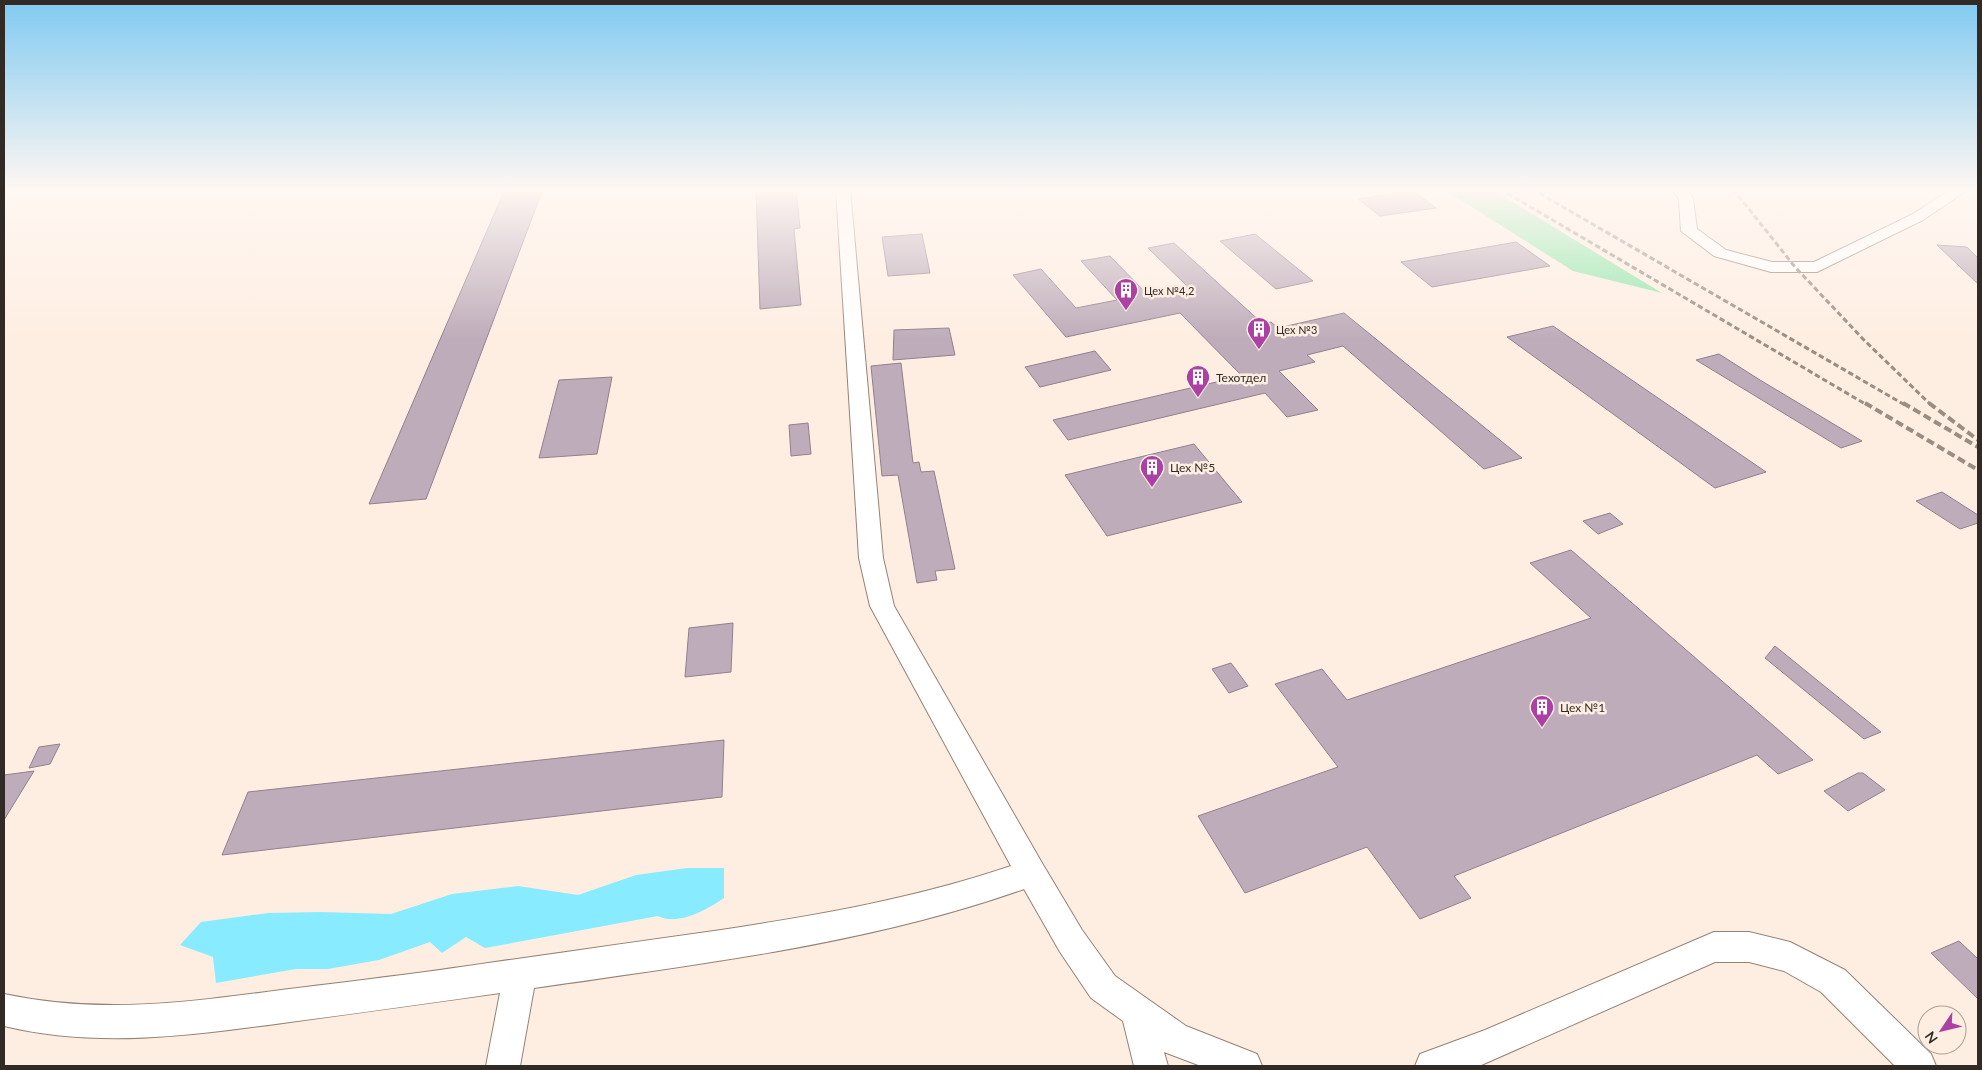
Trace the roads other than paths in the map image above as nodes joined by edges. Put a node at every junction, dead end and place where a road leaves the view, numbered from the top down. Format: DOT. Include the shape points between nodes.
graph roads {
  1 [pos="847,239"];
  2 [pos="1700,239"];
  3 [pos="1873,239"];
  4 [pos="1031,874"];
  5 [pos="520,975"];
  6 [pos="4,1010"];
  7 [pos="1137,1012"];
  8 [pos="503,1066"];
  9 [pos="1151,1066"];
  10 [pos="1245,1066"];
  11 [pos="1432,1066"];
  12 [pos="1919,1066"];
  1 -- 4 [label="street" via="871,558 882,606"];
  2 -- 3 [label="street" via="1720,253 1771,267 1817,266"];
  4 -- 5 [label="street" via="982,892 903,912 788,935"];
  4 -- 7 [label="street" via="1103,987"];
  5 -- 6 [label="street" via="218,1015 114,1024 28,1016"];
  5 -- 8 [label="street"];
  7 -- 9 [label="street"];
  7 -- 10 [label="street" via="1175,1039"];
  11 -- 12 [label="street" via="1488,1046 1714,947 1749,947 1790,957 1833,982"];
}
